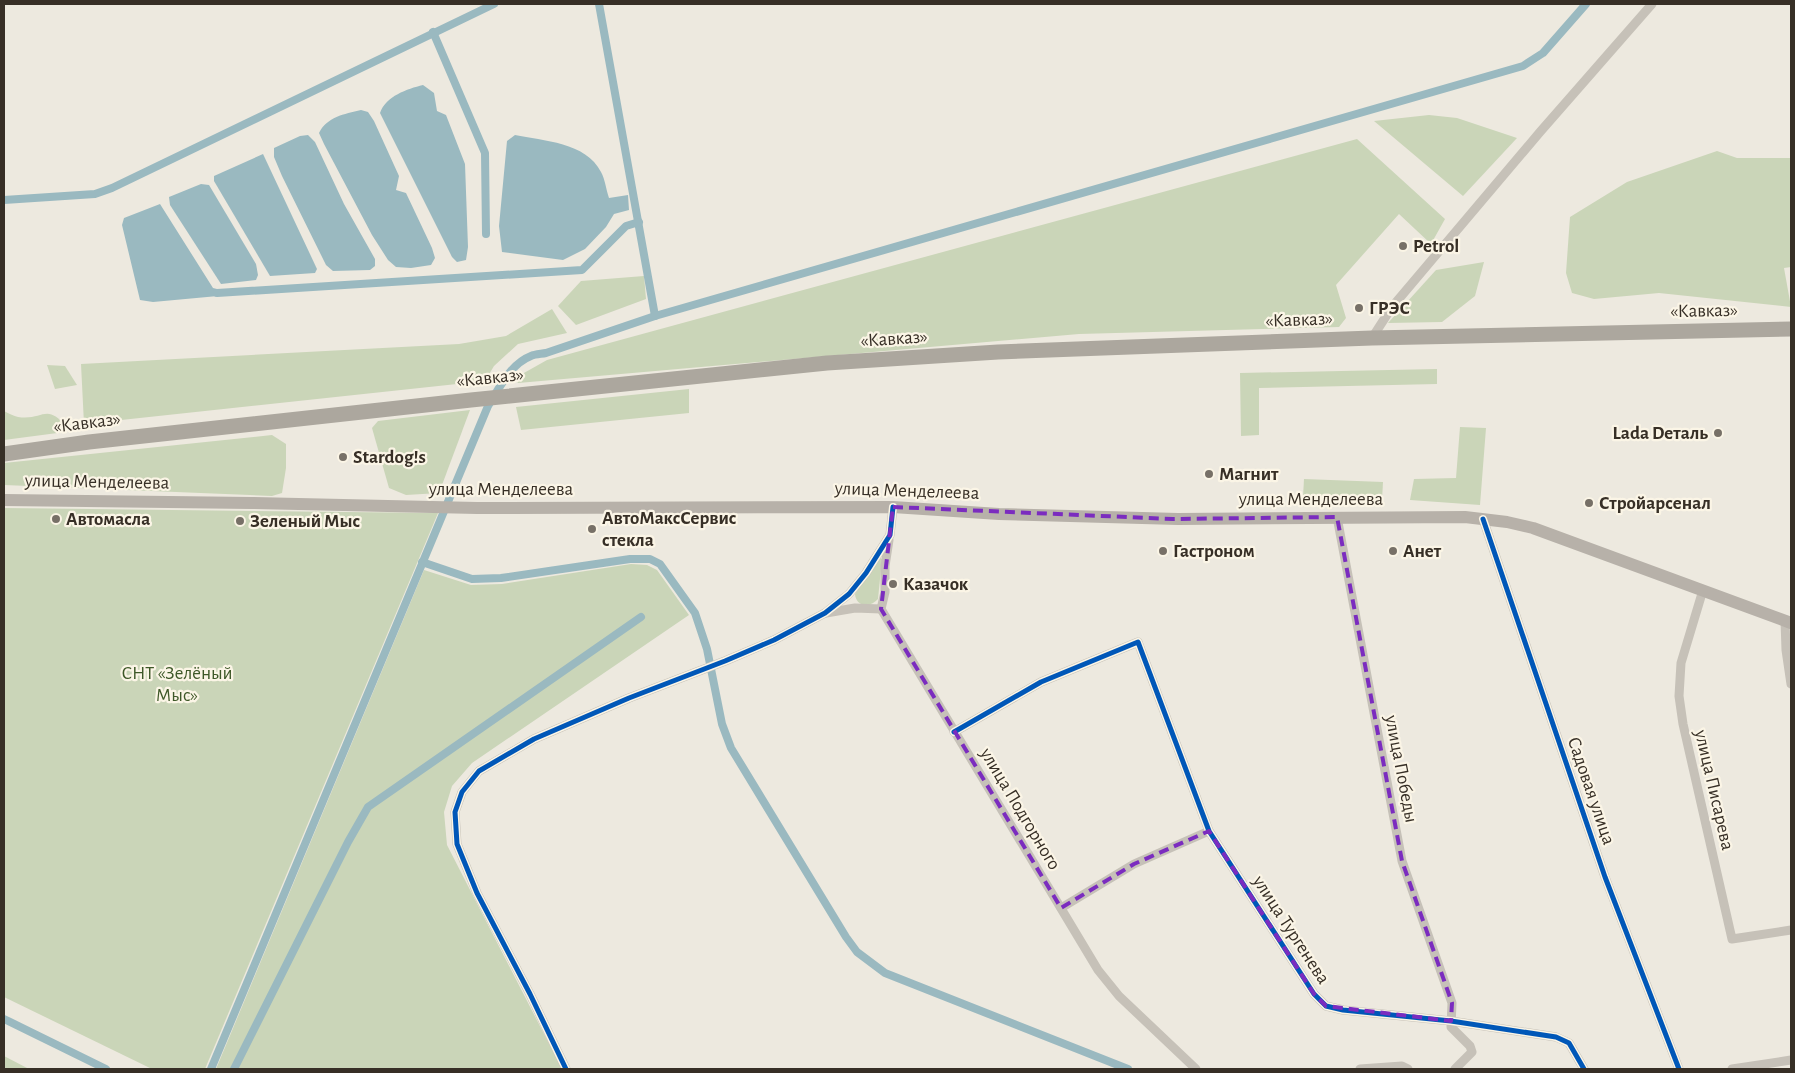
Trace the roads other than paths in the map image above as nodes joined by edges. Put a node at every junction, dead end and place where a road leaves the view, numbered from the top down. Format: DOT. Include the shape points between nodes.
graph roads {
  1 [pos="1652,4"];
  2 [pos="1791,329"];
  3 [pos="1372,338"];
  4 [pos="4,454"];
  5 [pos="4,500"];
  6 [pos="893,507"];
  7 [pos="1337,517"];
  8 [pos="1483,518"];
  9 [pos="890,535"];
  10 [pos="1704,590"];
  11 [pos="880,609"];
  12 [pos="825,613"];
  13 [pos="1788,622"];
  14 [pos="1791,684"];
  15 [pos="954,732"];
  16 [pos="1209,831"];
  17 [pos="1061,908"];
  18 [pos="1791,930"];
  19 [pos="1451,1020"];
  20 [pos="1791,1060"];
  21 [pos="566,1069"];
  22 [pos="1196,1069"];
  23 [pos="1360,1069"];
  24 [pos="1408,1069"];
  25 [pos="1455,1069"];
  26 [pos="1584,1069"];
  27 [pos="1679,1069"];
  28 [pos="1732,1069"];
  1 -- 3 [label="street" via="1392,307"];
  2 -- 3 [label="highway, «Кавказ»"];
  3 -- 4 [label="highway, «Кавказ»" via="979,353 827,364 516,395"];
  5 -- 6 [label="main road, улица Менделеева" via="429,508"];
  6 -- 7 [label="main road, улица Менделеева" via="998,514 1178,519"];
  6 -- 9 [label="street"];
  7 -- 8 [label="main road, улица Менделеева"];
  7 -- 19 [label="street, улица Победы" via="1402,861 1452,1003"];
  8 -- 10 [label="main road, улица Менделеева" via="1533,528"];
  8 -- 27 [label="street, Садовая улица" via="1605,877"];
  9 -- 11 [label="street" via="885,592"];
  9 -- 12 [label="street" via="866,573"];
  10 -- 13 [label="main road, улица Менделеева"];
  10 -- 18 [label="street, улица Писарева" via="1681,663 1679,696 1732,939"];
  11 -- 12 [label="street" via="855,608"];
  11 -- 15 [label="street, улица Подгорного"];
  12 -- 21 [label="street" via="774,640 534,739 479,771 462,792 455,812 457,844 477,893"];
  13 -- 14 [label="street" via="1786,650"];
  15 -- 16 [label="street, улица Тургенева" via="1041,682 1138,642"];
  15 -- 17 [label="street, улица Подгорного"];
  16 -- 17 [label="street" via="1134,864"];
  16 -- 19 [label="street, улица Тургенева" via="1314,994 1326,1006"];
  17 -- 22 [label="street, улица Подгорного" via="1098,970 1119,996"];
  19 -- 25 [label="street" via="1450,1027 1472,1052"];
  19 -- 26 [label="street, улица Тургенева" via="1556,1037 1569,1043"];
  20 -- 28 [label="street"];
  23 -- 24 [label="street" via="1402,1066"];
}
